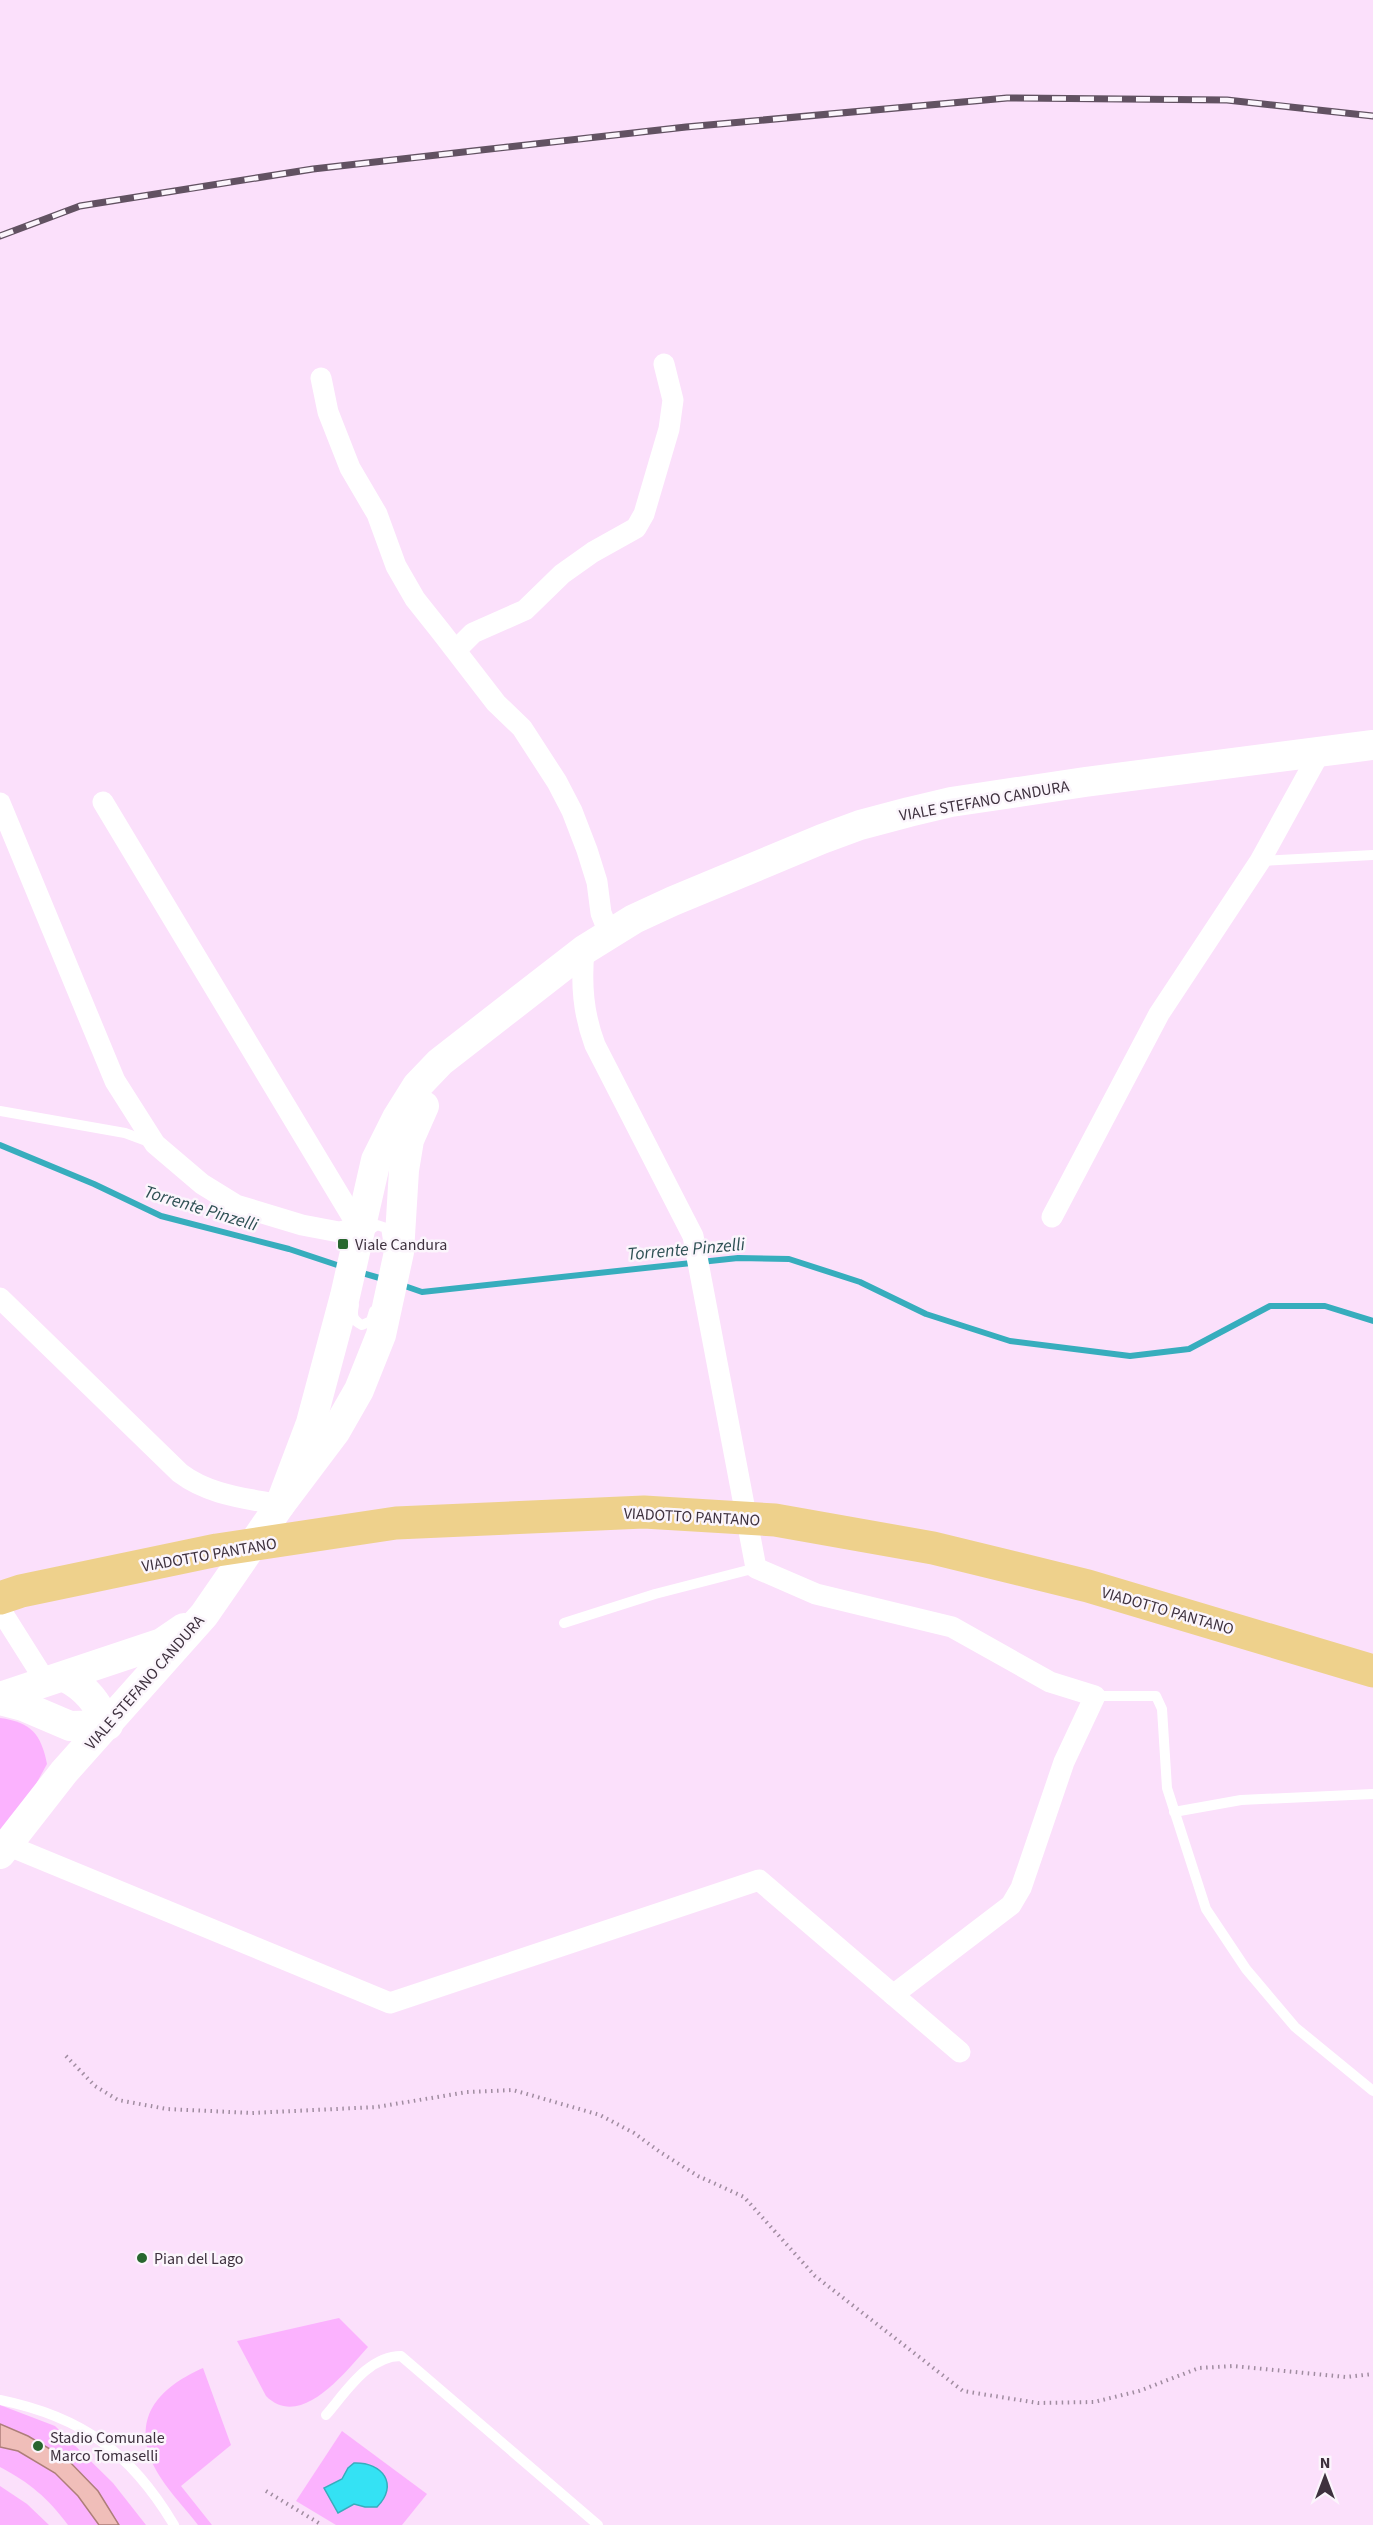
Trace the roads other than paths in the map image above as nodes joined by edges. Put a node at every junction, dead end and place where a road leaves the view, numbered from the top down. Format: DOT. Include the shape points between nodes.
graph roads {
  1 [pos="664,364"];
  2 [pos="321,378"];
  3 [pos="456,650"];
  4 [pos="1373,745"];
  5 [pos="1320,752"];
  6 [pos="104,802"];
  7 [pos="0,803"];
  8 [pos="1373,855"];
  9 [pos="1260,861"];
  10 [pos="609,933"];
  11 [pos="584,950"];
  12 [pos="472,1037"];
  13 [pos="0,1111"];
  14 [pos="155,1144"];
  15 [pos="1052,1217"];
  16 [pos="355,1268"];
  17 [pos="386,1281"];
  18 [pos="0,1298"];
  19 [pos="280,1504"];
  20 [pos="756,1568"];
  21 [pos="0,1598"];
  22 [pos="0,1609"];
  23 [pos="204,1615"];
  24 [pos="564,1623"];
  25 [pos="1373,1671"];
  26 [pos="56,1680"];
  27 [pos="1095,1696"];
  28 [pos="0,1698"];
  29 [pos="46,1718"];
  30 [pos="108,1725"];
  31 [pos="64,1772"];
  32 [pos="1373,1794"];
  33 [pos="1174,1812"];
  34 [pos="4,1850"];
  35 [pos="893,1995"];
  36 [pos="960,2052"];
  37 [pos="1373,2091"];
  38 [pos="0,2400"];
  39 [pos="326,2415"];
  40 [pos="174,2525"];
  41 [pos="598,2525"];
  1 -- 3 [label="street" via="674,400 644,514 636,528 562,574 525,610 473,633"];
  2 -- 3 [label="street" via="328,412 350,468 377,514 396,566 415,599"];
  3 -- 10 [label="street" via="496,703 522,728 557,782 586,850"];
  4 -- 5 [label="main road, VIALE STEFANO CANDURA"];
  5 -- 9 [label="street"];
  5 -- 10 [label="main road, VIALE STEFANO CANDURA" via="1085,782 909,812 822,839 673,901"];
  6 -- 16 [label="street"];
  7 -- 14 [label="street" via="115,1081"];
  8 -- 9 [label="lane"];
  9 -- 15 [label="street" via="1159,1014"];
  10 -- 11 [label="main road, VIALE STEFANO CANDURA"];
  11 -- 12 [label="main road, VIALE STEFANO CANDURA"];
  11 -- 20 [label="street" via="582,1000 595,1045 693,1236"];
  12 -- 16 [label="main road, VIALE STEFANO CANDURA" via="425,1078 397,1118 376,1160"];
  12 -- 17 [label="main road, VIALE STEFANO CANDURA" via="429,1095 409,1140"];
  13 -- 14 [label="lane" via="125,1132"];
  14 -- 16 [label="street" via="202,1184 236,1205 339,1232"];
  16 -- 17 [label="lane" via="370,1230 377,1225 386,1228"];
  16 -- 17 [label="lane" via="352,1316 356,1322 371,1321"];
  16 -- 19 [label="main road, VIALE STEFANO CANDURA" via="311,1423"];
  17 -- 19 [label="main road, VIALE STEFANO CANDURA" via="381,1335 358,1390 335,1432"];
  18 -- 19 [label="street" via="197,1486"];
  19 -- 23 [label="main road, VIALE STEFANO CANDURA"];
  20 -- 24 [label="lane"];
  20 -- 27 [label="street" via="816,1594 952,1627 1050,1682"];
  21 -- 25 [label="main road, VIADOTTO PANTANO" via="217,1550 396,1523 644,1512 775,1520 933,1548 1088,1586"];
  22 -- 26 [label="street"];
  23 -- 26 [label="main road" via="162,1643"];
  23 -- 30 [label="main road, VIALE STEFANO CANDURA"];
  26 -- 28 [label="main road"];
  26 -- 30 [label="main road" via="81,1685"];
  27 -- 33 [label="lane" via="1156,1696 1162,1709 1167,1788"];
  27 -- 35 [label="street" via="1064,1762 1021,1888 1011,1905"];
  28 -- 29 [label="main road"];
  29 -- 30 [label="main road" via="70,1726"];
  29 -- 31 [label="main road" via="59,1740"];
  30 -- 31 [label="main road, VIALE STEFANO CANDURA"];
  31 -- 34 [label="main road, VIALE STEFANO CANDURA"];
  32 -- 33 [label="lane" via="1241,1800"];
  33 -- 37 [label="lane" via="1206,1909 1246,1969 1294,2027"];
  34 -- 35 [label="street" via="390,2003 759,1880"];
  35 -- 36 [label="street"];
  38 -- 40 [label="lane" via="64,2418 116,2450 161,2502"];
  39 -- 41 [label="lane" via="371,2366 388,2356 401,2356"];
}
